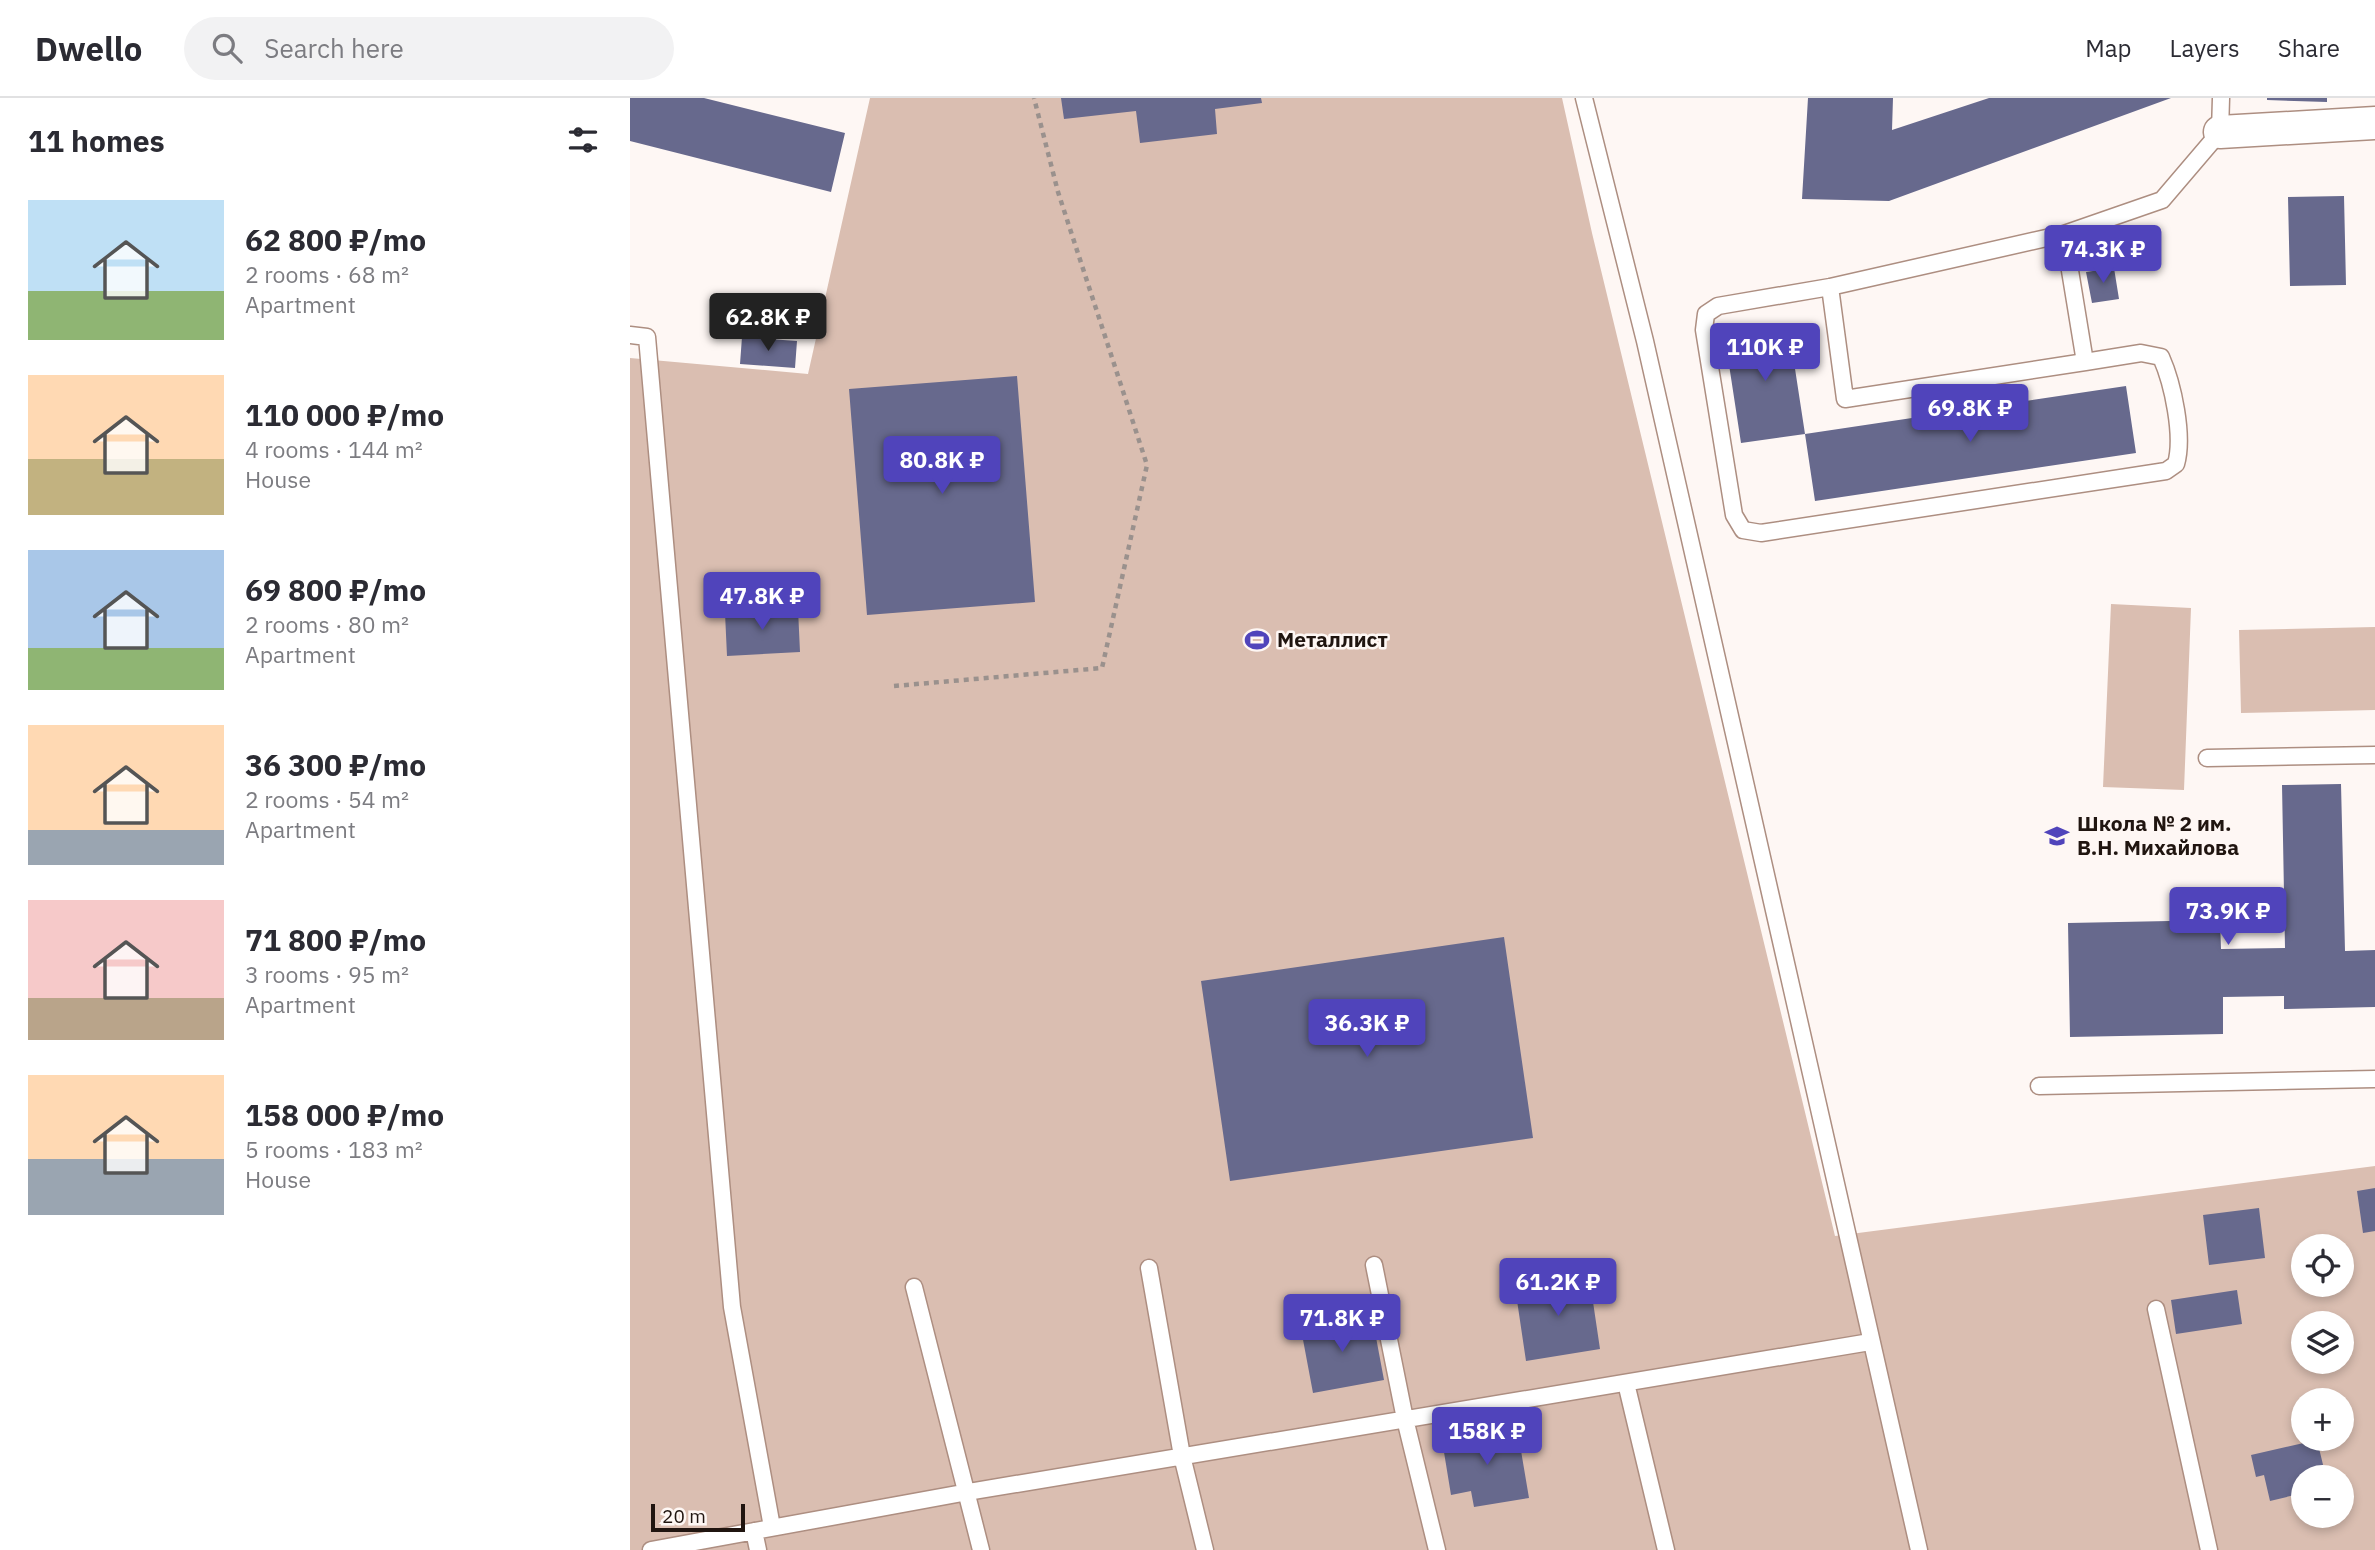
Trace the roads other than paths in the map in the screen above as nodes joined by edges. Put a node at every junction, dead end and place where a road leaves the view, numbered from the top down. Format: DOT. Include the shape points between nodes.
graph roads {
  1 [pos="1584,98"];
  2 [pos="2221,98"];
  3 [pos="2375,123"];
  4 [pos="2220,132"];
  5 [pos="2064,234"];
  6 [pos="1830,287"];
  7 [pos="630,335"];
  8 [pos="2085,362"];
  9 [pos="2375,755"];
  10 [pos="2207,758"];
  11 [pos="2375,1079"];
  12 [pos="2039,1086"];
  13 [pos="1374,1265"];
  14 [pos="1149,1268"];
  15 [pos="914,1287"];
  16 [pos="2156,1309"];
  17 [pos="1870,1342"];
  18 [pos="1626,1383"];
  19 [pos="1405,1419"];
  20 [pos="1182,1457"];
  21 [pos="968,1492"];
  22 [pos="772,1527"];
  23 [pos="754,1531"];
  24 [pos="651,1550"];
  25 [pos="758,1550"];
  26 [pos="981,1550"];
  27 [pos="1205,1550"];
  28 [pos="1437,1550"];
  29 [pos="1666,1550"];
  30 [pos="1919,1550"];
  31 [pos="2209,1550"];
  1 -- 17 [label="lane" via="1648,355"];
  2 -- 4 [label="lane"];
  3 -- 4 [label="street"];
  4 -- 5 [label="lane" via="2162,200"];
  5 -- 6 [label="lane"];
  5 -- 8 [label="lane"];
  6 -- 8 [label="lane" via="1845,400"];
  6 -- 8 [label="lane" via="1718,306 1706,314 1704,330 1734,515 1743,530 1762,533 1815,525 2166,471 2176,464 2180,451 2170,376 2161,357 2141,353"];
  7 -- 22 [label="lane" via="648,337 732,1307"];
  9 -- 10 [label="lane"];
  11 -- 12 [label="lane"];
  13 -- 19 [label="lane"];
  14 -- 20 [label="lane"];
  15 -- 21 [label="lane"];
  16 -- 31 [label="lane"];
  17 -- 18 [label="lane"];
  17 -- 30 [label="lane"];
  18 -- 19 [label="lane"];
  18 -- 29 [label="lane"];
  19 -- 20 [label="lane"];
  19 -- 28 [label="lane"];
  20 -- 21 [label="lane"];
  20 -- 27 [label="lane"];
  21 -- 22 [label="lane"];
  21 -- 26 [label="lane"];
  22 -- 23 [label="lane"];
  23 -- 24 [label="lane"];
  23 -- 25 [label="lane"];
}
